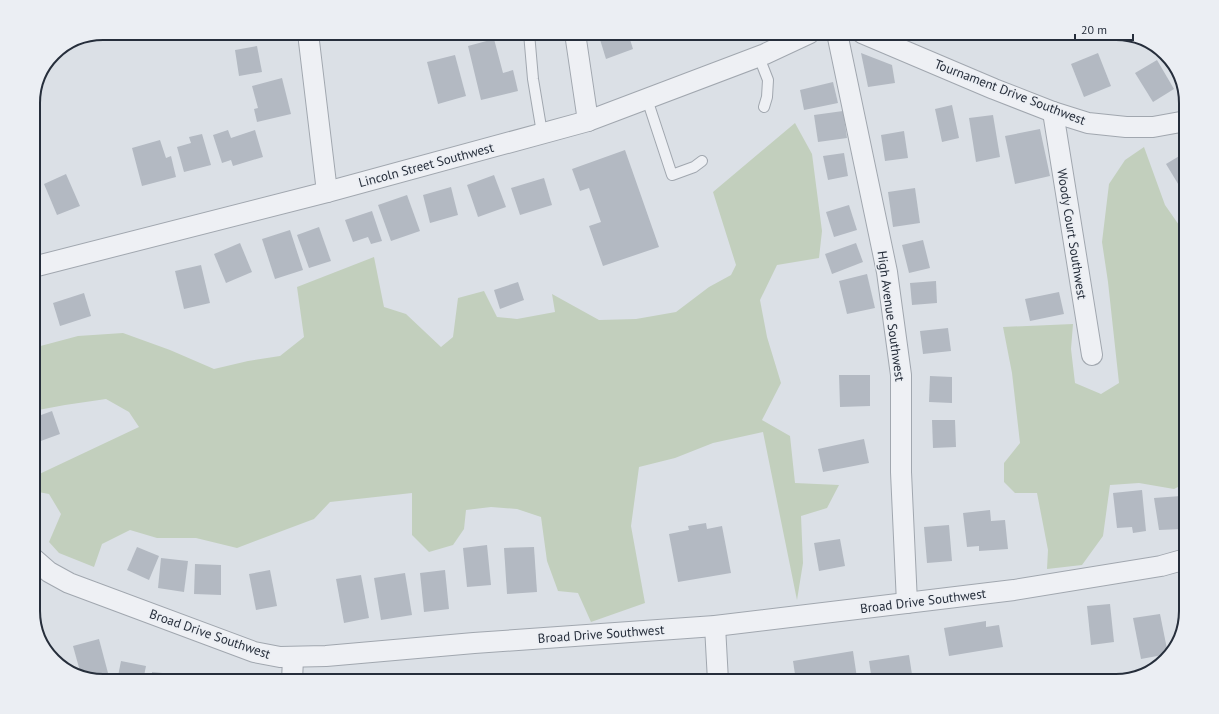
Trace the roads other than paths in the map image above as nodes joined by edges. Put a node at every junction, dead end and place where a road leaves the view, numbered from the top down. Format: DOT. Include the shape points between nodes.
graph roads {
  1 [pos="309,40"];
  2 [pos="530,40"];
  3 [pos="576,40"];
  4 [pos="795,40"];
  5 [pos="838,40"];
  6 [pos="878,40"];
  7 [pos="759,57"];
  8 [pos="647,99"];
  9 [pos="764,107"];
  10 [pos="1053,112"];
  11 [pos="588,121"];
  12 [pos="1179,122"];
  13 [pos="542,133"];
  14 [pos="702,161"];
  15 [pos="327,192"];
  16 [pos="40,265"];
  17 [pos="1092,355"];
  18 [pos="1179,561"];
  19 [pos="40,564"];
  20 [pos="907,603"];
  21 [pos="715,626"];
  22 [pos="293,658"];
  23 [pos="292,674"];
  24 [pos="718,674"];
  1 -- 15 [label="street"];
  2 -- 13 [label="lane"];
  3 -- 11 [label="street"];
  4 -- 7 [label="street, Lincoln Street Southwest"];
  5 -- 20 [label="street, High Avenue Southwest" via="888,272 901,375 901,472"];
  6 -- 10 [label="street, Tournament Drive Southwest"];
  7 -- 8 [label="street, Lincoln Street Southwest"];
  7 -- 9 [label="lane" via="768,80"];
  8 -- 11 [label="street, Lincoln Street Southwest"];
  8 -- 14 [label="lane" via="672,175 694,167"];
  10 -- 12 [label="street, Tournament Drive Southwest" via="1088,123 1126,127"];
  10 -- 17 [label="street, Woody Court Southwest"];
  11 -- 13 [label="street, Lincoln Street Southwest"];
  13 -- 15 [label="street, Lincoln Street Southwest"];
  15 -- 16 [label="street, Lincoln Street Southwest"];
  18 -- 20 [label="street, Broad Drive Southwest" via="1014,590"];
  19 -- 22 [label="street, Broad Drive Southwest" via="69,584 254,652"];
  20 -- 21 [label="street, Broad Drive Southwest"];
  21 -- 22 [label="street, Broad Drive Southwest"];
  21 -- 24 [label="street"];
  22 -- 23 [label="street"];
}
